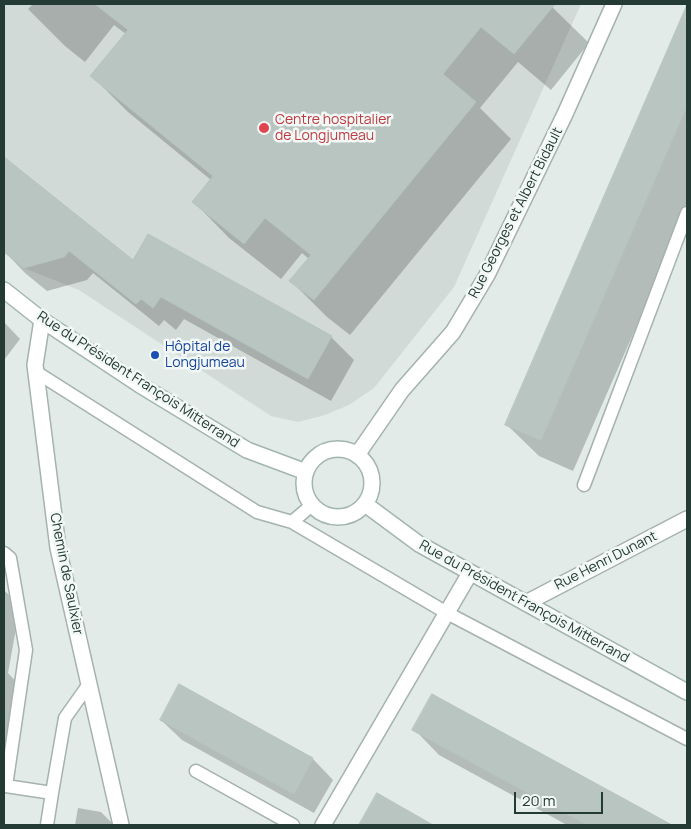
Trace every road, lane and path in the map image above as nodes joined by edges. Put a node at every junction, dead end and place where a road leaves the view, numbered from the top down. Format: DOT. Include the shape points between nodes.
graph roads {
  1 [pos="614,4"];
  2 [pos="687,213"];
  3 [pos="682,244"];
  4 [pos="4,290"];
  5 [pos="42,320"];
  6 [pos="36,372"];
  7 [pos="357,455"];
  8 [pos="306,472"];
  9 [pos="584,485"];
  10 [pos="365,504"];
  11 [pos="312,505"];
  12 [pos="687,519"];
  13 [pos="292,522"];
  14 [pos="4,553"];
  15 [pos="470,572"];
  16 [pos="526,603"];
  17 [pos="447,613"];
  18 [pos="89,684"];
  19 [pos="687,692"];
  20 [pos="687,739"];
  21 [pos="196,771"];
  22 [pos="5,786"];
  23 [pos="52,793"];
  24 [pos="47,825"];
  25 [pos="122,825"];
  26 [pos="293,825"];
  27 [pos="323,825"];
  1 -- 7 [label="street, Rue Georges et Albert Bidault" via="487,275 453,332 402,390"];
  2 -- 3 [label="lane"];
  3 -- 9 [label="lane"];
  4 -- 5 [label="street, Rue du Président François Mitterrand"];
  5 -- 6 [label="street, Chemin de Saulxier"];
  5 -- 8 [label="street, Rue du Président François Mitterrand" via="247,450"];
  6 -- 13 [label="lane" via="257,512"];
  6 -- 18 [label="street, Chemin de Saulxier" via="58,548"];
  7 -- 8 [label="street" via="338,449 327,451 311,463"];
  7 -- 10 [label="street" via="370,472 372,483"];
  8 -- 11 [label="street" via="304,483"];
  10 -- 11 [label="street" via="349,516 339,517 320,512"];
  10 -- 15 [label="street, Rue du Président François Mitterrand" via="419,544"];
  11 -- 13 [label="lane"];
  12 -- 16 [label="street, Rue Henri Dunant"];
  13 -- 17 [label="lane"];
  14 -- 22 [label="lane" via="10,558 26,650"];
  15 -- 16 [label="street, Rue du Président François Mitterrand"];
  15 -- 17 [label="street"];
  16 -- 19 [label="street, Rue du Président François Mitterrand"];
  17 -- 20 [label="lane"];
  17 -- 27 [label="street"];
  18 -- 23 [label="lane" via="65,718"];
  18 -- 25 [label="street, Chemin de Saulxier"];
  21 -- 26 [label="lane"];
  22 -- 23 [label="lane"];
  23 -- 24 [label="lane"];
}
